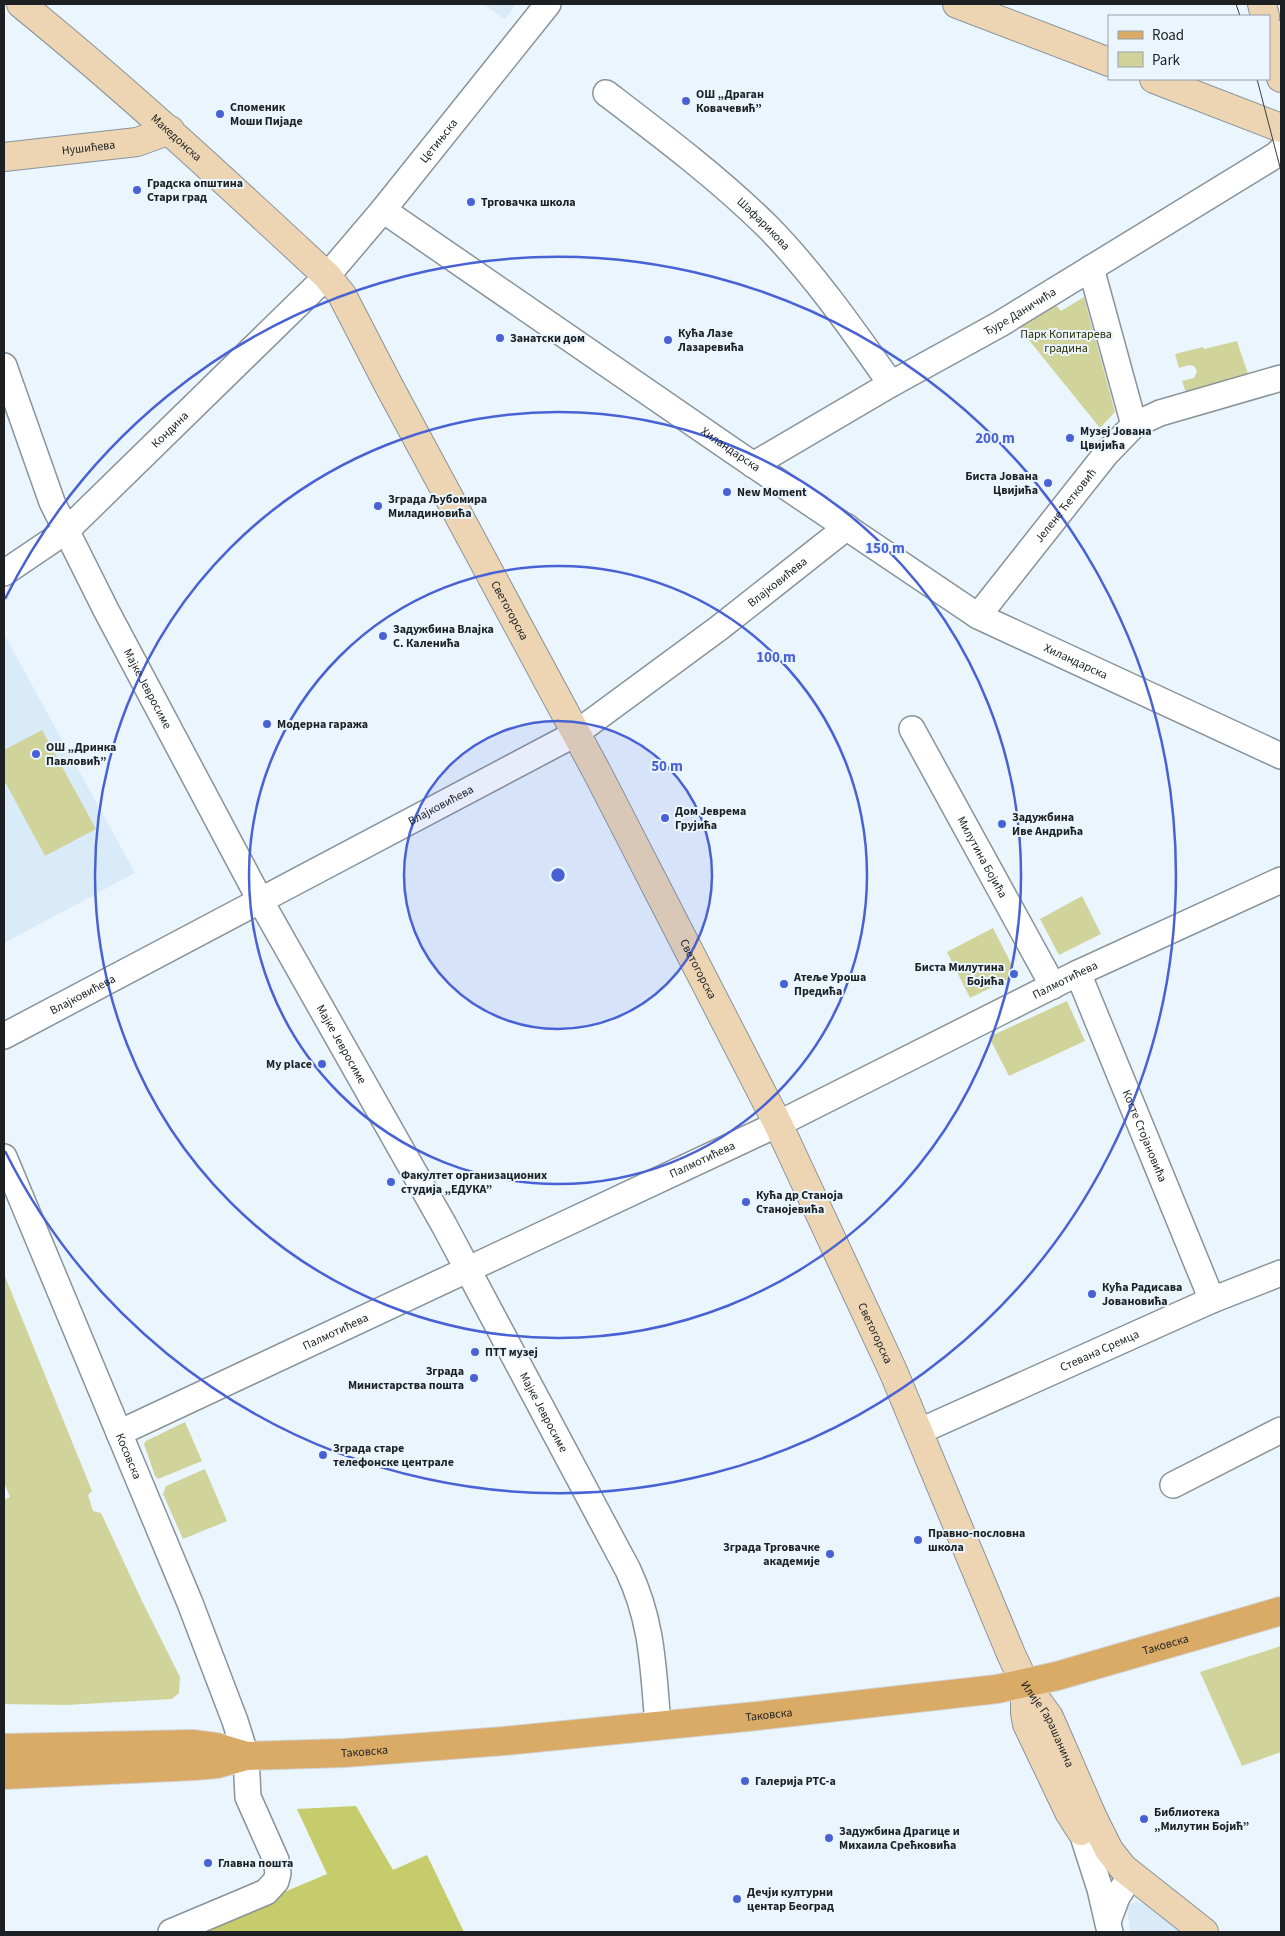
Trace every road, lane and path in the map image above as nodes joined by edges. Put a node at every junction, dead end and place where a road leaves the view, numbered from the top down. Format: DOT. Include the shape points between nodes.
graph roads {
  1 [pos="21,4"];
  2 [pos="548,4"];
  3 [pos="957,4"];
  4 [pos="1270,34"];
  5 [pos="1108,62"];
  6 [pos="1281,78"];
  7 [pos="1157,80"];
  8 [pos="606,93"];
  9 [pos="1281,128"];
  10 [pos="170,130"];
  11 [pos="1281,150"];
  12 [pos="4,158"];
  13 [pos="383,210"];
  14 [pos="1091,268"];
  15 [pos="327,276"];
  16 [pos="4,366"];
  17 [pos="1281,378"];
  18 [pos="891,384"];
  19 [pos="1134,425"];
  20 [pos="753,465"];
  21 [pos="847,527"];
  22 [pos="66,530"];
  23 [pos="4,573"];
  24 [pos="978,616"];
  25 [pos="912,729"];
  26 [pos="575,734"];
  27 [pos="1281,756"];
  28 [pos="1281,880"];
  29 [pos="260,900"];
  30 [pos="1078,973"];
  31 [pos="1053,986"];
  32 [pos="4,1036"];
  33 [pos="778,1124"];
  34 [pos="4,1157"];
  35 [pos="469,1269"];
  36 [pos="1281,1273"];
  37 [pos="1212,1300"];
  38 [pos="1281,1430"];
  39 [pos="918,1432"];
  40 [pos="120,1433"];
  41 [pos="1173,1486"];
  42 [pos="1281,1611"];
  43 [pos="1025,1684"];
  44 [pos="658,1725"];
  45 [pos="4,1748"];
  46 [pos="246,1756"];
  47 [pos="4,1775"];
  48 [pos="1082,1833"];
  49 [pos="1125,1870"];
  50 [pos="1109,1927"];
  51 [pos="170,1932"];
  52 [pos="1204,1932"];
  1 -- 10 [label="street, Македонска"];
  2 -- 13 [label="street, Цетињска"];
  3 -- 5 [label="street"];
  4 -- 6 [label="street"];
  7 -- 9 [label="street"];
  8 -- 18 [label="street, Шафарикова" via="708,171 767,226 846,320"];
  10 -- 12 [label="street, Нушићева" via="137,142"];
  10 -- 15 [label="street, Македонска"];
  11 -- 14 [label="street, Ђуре Даничића"];
  13 -- 15 [label="street, Цетињска"];
  13 -- 20 [label="street, Хиландарска"];
  14 -- 18 [label="street, Ђуре Даничића" via="1000,324"];
  14 -- 19 [label="street"];
  15 -- 22 [label="street, Кондина"];
  15 -- 26 [label="street, Светогорска" via="345,300"];
  16 -- 22 [label="street, Мајке Јевросиме" via="52,502"];
  17 -- 19 [label="street, Јелене Ћетковић" via="1160,413"];
  18 -- 20 [label="street, Ђуре Даничића"];
  19 -- 24 [label="street, Јелене Ћетковић" via="1106,454"];
  20 -- 21 [label="street, Хиландарска"];
  21 -- 24 [label="street, Хиландарска"];
  21 -- 26 [label="street, Влајковићева" via="715,631"];
  22 -- 23 [label="street, Кондина"];
  22 -- 29 [label="street, Мајке Јевросиме"];
  24 -- 27 [label="street, Хиландарска"];
  25 -- 31 [label="street, Милутина Бојића"];
  26 -- 29 [label="street, Влајковићева"];
  26 -- 33 [label="street, Светогорска"];
  28 -- 30 [label="street, Палмотићева"];
  29 -- 32 [label="street, Влајковићева"];
  29 -- 35 [label="street, Мајке Јевросиме"];
  30 -- 31 [label="street, Палмотићева"];
  30 -- 37 [label="street, Косте Стојановића"];
  31 -- 33 [label="street, Палмотићева"];
  33 -- 35 [label="street, Палмотићева"];
  33 -- 39 [label="street, Светогорска"];
  34 -- 40 [label="street, Косовска"];
  35 -- 40 [label="street, Палмотићева"];
  35 -- 44 [label="street, Мајке Јевросиме" via="635,1585 651,1638"];
  36 -- 37 [label="street, Стевана Сремца"];
  37 -- 39 [label="street, Стевана Сремца"];
  38 -- 41 [label="street"];
  39 -- 43 [label="street, Светогорска"];
  40 -- 46 [label="street, Косовска" via="190,1603"];
  42 -- 43 [label="main road, Таковска"];
  43 -- 44 [label="main road, Таковска" via="845,1707"];
  43 -- 48 [label="street, Илије Гарашанина" via="1027,1724"];
  43 -- 49 [label="street, Илије Гарашанина" via="1049,1718 1103,1840"];
  44 -- 46 [label="main road, Таковска" via="435,1747"];
  45 -- 46 [label="main road, Таковска" via="192,1744"];
  46 -- 47 [label="main road, Таковска" via="218,1764 194,1766"];
  46 -- 51 [label="street, Косовска" via="248,1797 276,1860 276,1881 266,1892"];
  48 -- 49 [label="street, Илије Гарашанина" via="1096,1850"];
  48 -- 50 [label="street, Илије Гарашанина"];
  49 -- 50 [label="street, Илије Гарашанина"];
  49 -- 52 [label="street"];
}
